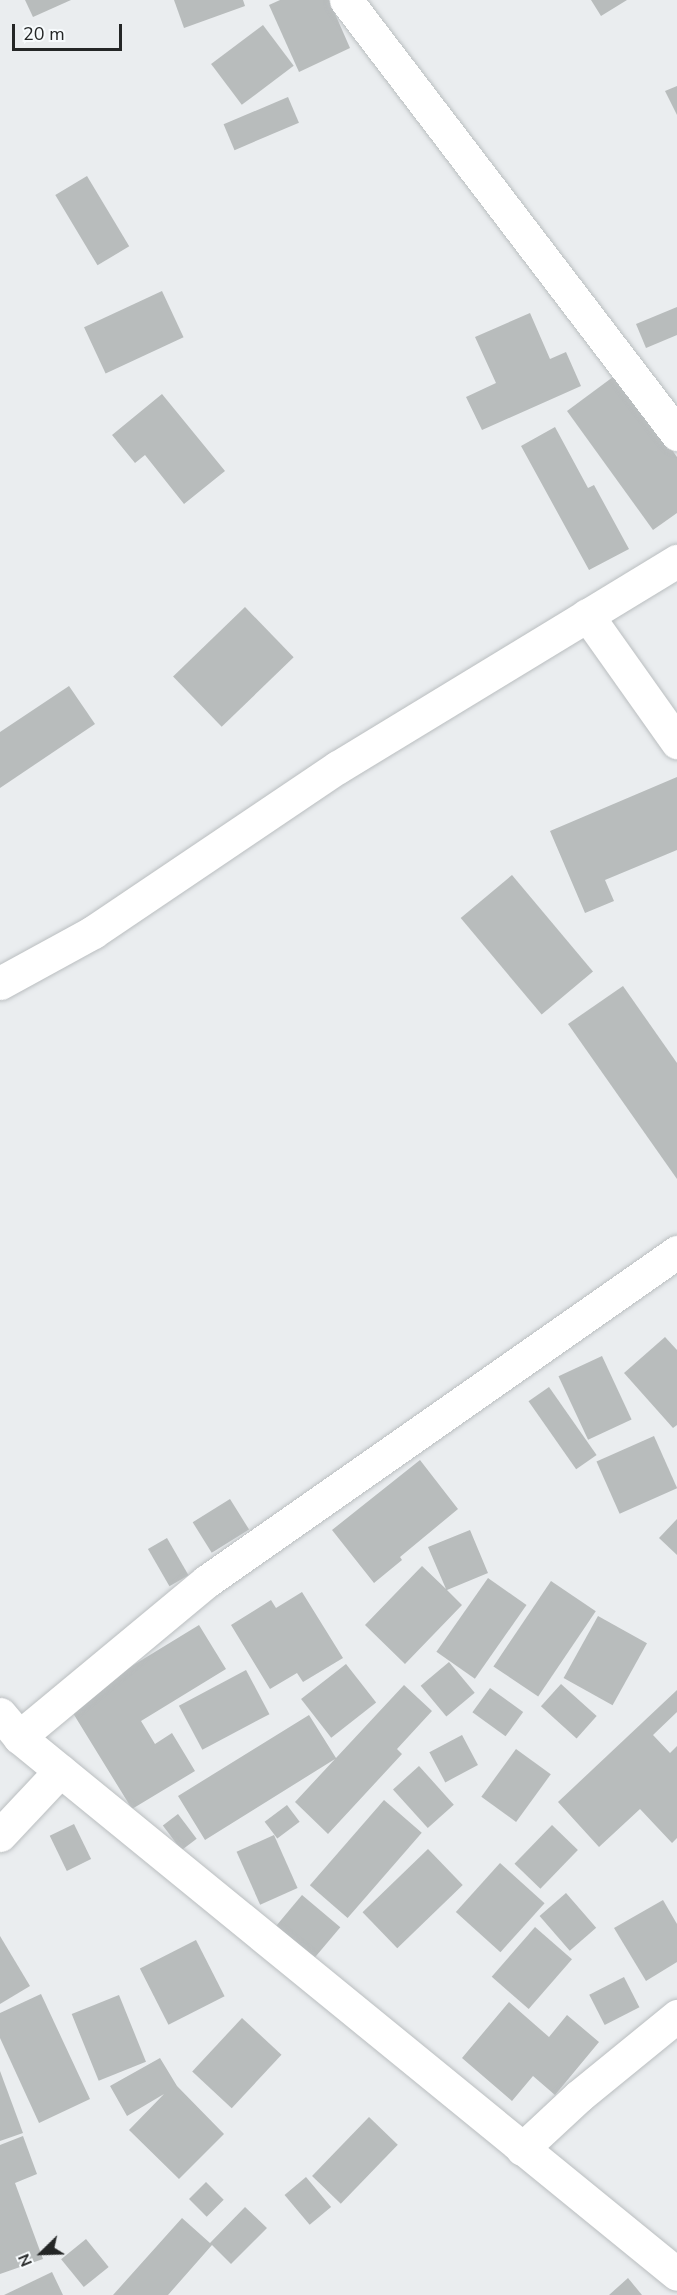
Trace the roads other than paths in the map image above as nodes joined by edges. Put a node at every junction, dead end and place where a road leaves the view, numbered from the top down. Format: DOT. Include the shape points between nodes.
graph roads {
  1 [pos="346,0"];
  2 [pos="677,434"];
  3 [pos="677,561"];
  4 [pos="588,615"];
  5 [pos="677,742"];
  6 [pos="0,983"];
  7 [pos="677,1252"];
  8 [pos="10,1726"];
  9 [pos="60,1770"];
  10 [pos="0,1835"];
  11 [pos="677,2016"];
  12 [pos="522,2149"];
  13 [pos="677,2274"];
  1 -- 2 [label="street"];
  3 -- 4 [label="street"];
  4 -- 5 [label="street"];
  4 -- 6 [label="street" via="338,767 93,932"];
  7 -- 8 [label="street" via="207,1581"];
  8 -- 9 [label="street"];
  9 -- 10 [label="street"];
  9 -- 12 [label="street"];
  11 -- 12 [label="street" via="579,2096"];
  12 -- 13 [label="street"];
}
